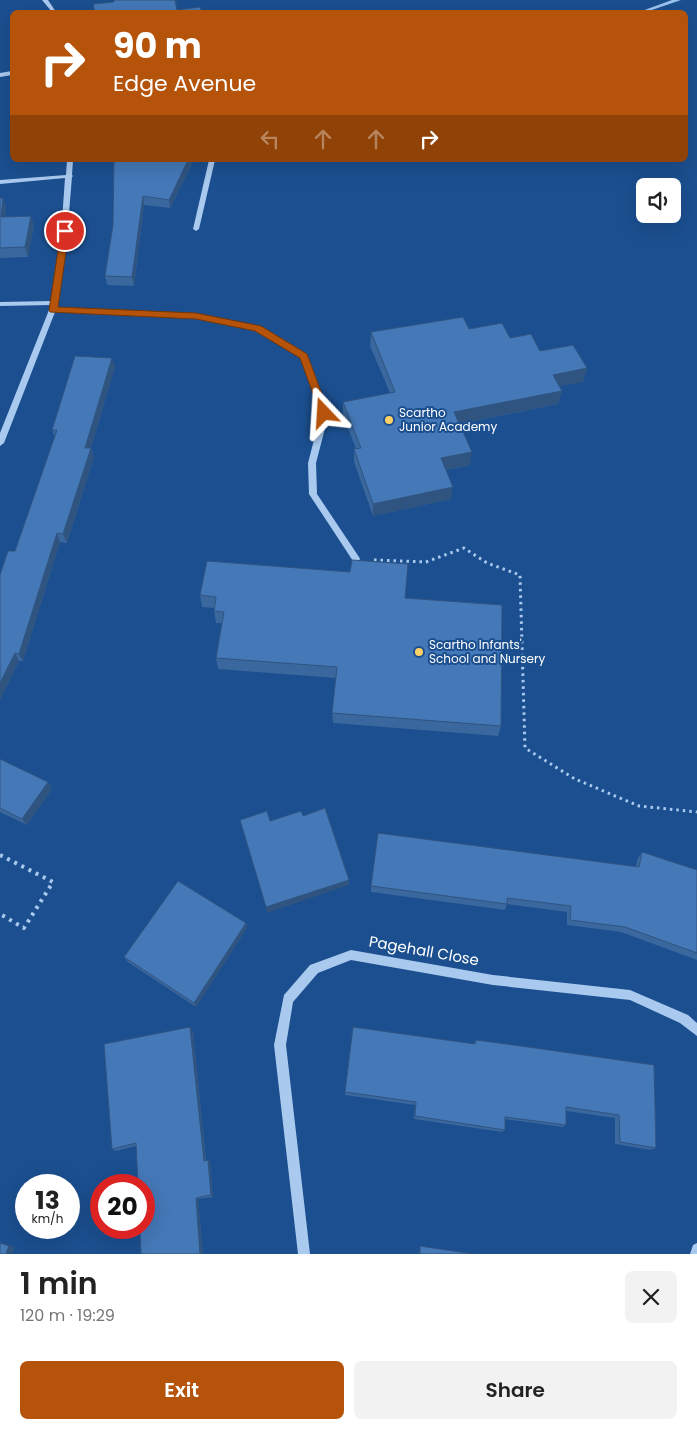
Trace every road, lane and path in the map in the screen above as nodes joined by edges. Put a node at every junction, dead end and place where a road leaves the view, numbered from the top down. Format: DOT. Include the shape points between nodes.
graph roads {
  1 [pos="70,162"];
  2 [pos="212,162"];
  3 [pos="70,176"];
  4 [pos="0,182"];
  5 [pos="196,229"];
  6 [pos="0,304"];
  7 [pos="54,306"];
  8 [pos="0,444"];
  9 [pos="356,559"];
  10 [pos="697,812"];
  11 [pos="0,855"];
  12 [pos="0,914"];
  13 [pos="697,1030"];
  14 [pos="697,1249"];
  15 [pos="304,1254"];
  16 [pos="696,1254"];
  1 -- 3 [label="street"];
  2 -- 5 [label="street"];
  3 -- 4 [label="street"];
  3 -- 7 [label="street"];
  6 -- 7 [label="street"];
  7 -- 8 [label="street"];
  7 -- 9 [label="street" via="196,316 258,328 304,356 324,413 312,463 313,494"];
  9 -- 10 [label="path" via="426,562 464,548 487,563 520,574 525,748 575,779 639,806"];
  11 -- 12 [label="path" via="53,882 24,928"];
  13 -- 15 [label="street, Pagehall Close" via="684,1019 630,995 493,980 351,955 314,969 288,999 280,1045"];
  14 -- 16 [label="street"];
}
